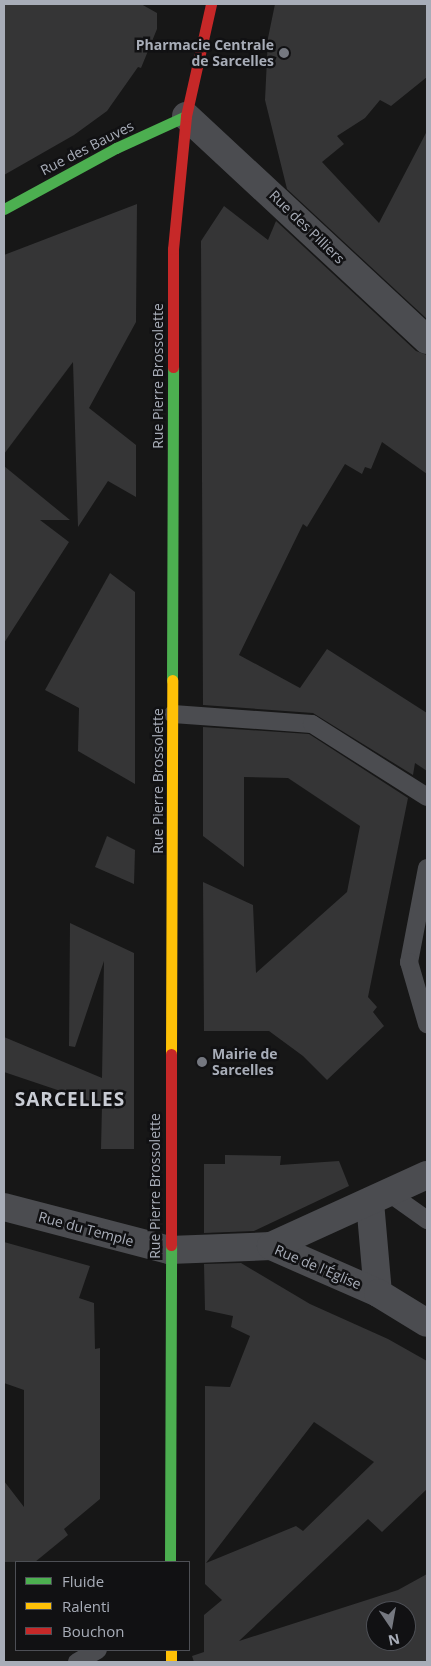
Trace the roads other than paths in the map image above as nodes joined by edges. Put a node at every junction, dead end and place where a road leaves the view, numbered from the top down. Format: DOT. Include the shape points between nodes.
graph roads {
  1 [pos="211,4"];
  2 [pos="186,116"];
  3 [pos="4,209"];
  4 [pos="427,340"];
  5 [pos="173,714"];
  6 [pos="427,797"];
  7 [pos="427,868"];
  8 [pos="427,1024"];
  9 [pos="427,1175"];
  10 [pos="379,1197"];
  11 [pos="4,1207"];
  12 [pos="427,1220"];
  13 [pos="271,1246"];
  14 [pos="169,1250"];
  15 [pos="378,1293"];
  16 [pos="427,1323"];
  17 [pos="170,1561"];
  18 [pos="96,1651"];
  19 [pos="77,1662"];
  1 -- 2 [label="main road, Rue Pierre Brossolette"];
  2 -- 3 [label="main road, Rue des Bauves" via="116,148"];
  2 -- 4 [label="street, Rue des Pilliers"];
  2 -- 5 [label="main road, Rue Pierre Brossolette" via="173,249"];
  5 -- 6 [label="lane" via="312,724"];
  5 -- 14 [label="main road, Rue Pierre Brossolette"];
  7 -- 8 [label="lane" via="409,962"];
  9 -- 10 [label="street"];
  10 -- 12 [label="lane"];
  10 -- 13 [label="street"];
  10 -- 15 [label="street"];
  11 -- 14 [label="street, Rue du Temple"];
  13 -- 14 [label="street, Rue de l'Église"];
  13 -- 15 [label="street, Rue de l'Église"];
  14 -- 17 [label="main road, Rue Pierre Brossolette"];
  15 -- 16 [label="street, Rue de l'Église"];
  18 -- 19 [label="lane"];
}
